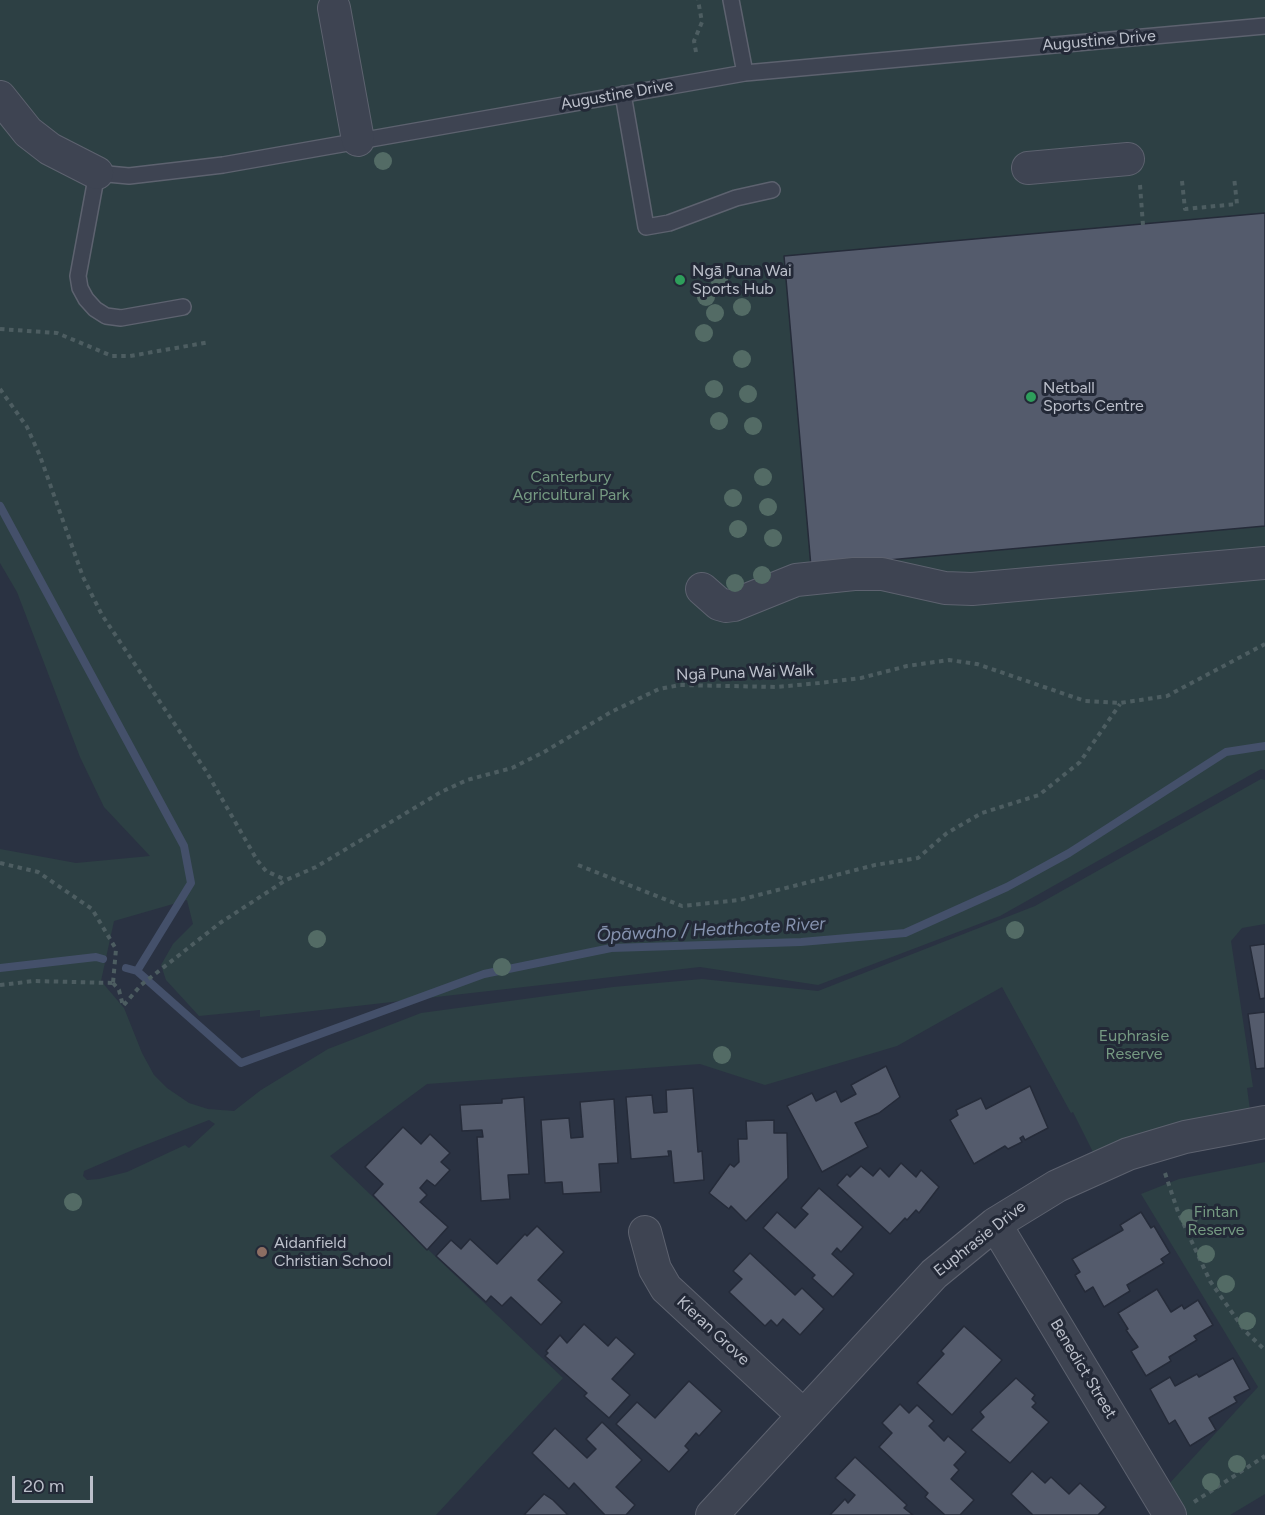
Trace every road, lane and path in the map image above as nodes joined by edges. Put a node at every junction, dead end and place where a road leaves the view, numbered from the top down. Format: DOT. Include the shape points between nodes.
graph roads {
  1 [pos="698,0"];
  2 [pos="731,0"];
  3 [pos="334,8"];
  4 [pos="1265,26"];
  5 [pos="696,52"];
  6 [pos="745,73"];
  7 [pos="623,94"];
  8 [pos="0,98"];
  9 [pos="358,140"];
  10 [pos="1028,168"];
  11 [pos="1134,172"];
  12 [pos="97,173"];
  13 [pos="1234,177"];
  14 [pos="1182,181"];
  15 [pos="772,190"];
  16 [pos="1143,225"];
  17 [pos="183,307"];
  18 [pos="0,329"];
  19 [pos="210,342"];
  20 [pos="0,389"];
  21 [pos="1265,563"];
  22 [pos="702,589"];
  23 [pos="1265,644"];
  24 [pos="1120,703"];
  25 [pos="0,864"];
  26 [pos="578,865"];
  27 [pos="286,880"];
  28 [pos="113,982"];
  29 [pos="0,985"];
  30 [pos="1265,1122"];
  31 [pos="1156,1145"];
  32 [pos="995,1224"];
  33 [pos="645,1232"];
  34 [pos="1265,1350"];
  35 [pos="803,1415"];
  36 [pos="1265,1455"];
  37 [pos="1179,1511"];
  38 [pos="712,1515"];
  1 -- 5 [label="path" via="702,22 694,41"];
  2 -- 6 [label="lane"];
  3 -- 9 [label="street"];
  4 -- 6 [label="lane, Augustine Drive"];
  6 -- 7 [label="lane, Augustine Drive"];
  7 -- 9 [label="lane, Augustine Drive"];
  7 -- 15 [label="lane" via="646,227"];
  8 -- 12 [label="street, Augustine Drive" via="28,132 50,149"];
  9 -- 12 [label="lane, Augustine Drive" via="152,175"];
  10 -- 11 [label="street"];
  11 -- 16 [label="path"];
  12 -- 17 [label="lane" via="78,276 86,299 106,316 121,318"];
  13 -- 14 [label="path" via="1237,204 1185,209"];
  18 -- 19 [label="path" via="57,333 112,356"];
  20 -- 27 [label="path" via="27,427 80,569 102,615 206,771 256,860 266,871"];
  21 -- 22 [label="street" via="972,589 945,588 882,574 854,574 796,580 726,606"];
  23 -- 24 [label="path, Ngā Puna Wai Walk" via="1167,696"];
  24 -- 26 [label="path" via="1080,762 1039,795 982,813 947,833 918,858 875,865 739,900 682,906"];
  24 -- 27 [label="path, Ngā Puna Wai Walk" via="1085,701 977,664 949,660 819,683 777,687 680,685 659,689 512,768 467,780 441,792 316,867"];
  25 -- 28 [label="path" via="38,873 92,909 116,950"];
  27 -- 28 [label="path, Ngā Puna Wai Walk" via="220,923 141,985 123,1006"];
  28 -- 29 [label="path" via="34,981"];
  30 -- 31 [label="street, Euphrasie Drive"];
  31 -- 32 [label="street, Euphrasie Drive" via="1090,1169 1025,1203"];
  31 -- 34 [label="path" via="1178,1212 1210,1281 1245,1330"];
  32 -- 35 [label="street, Euphrasie Drive" via="934,1274"];
  32 -- 37 [label="street, Benedict Street"];
  33 -- 35 [label="street, Kieran Grove" via="655,1269 666,1288"];
  35 -- 38 [label="street, Euphrasie Drive"];
  36 -- 37 [label="path"];
}
